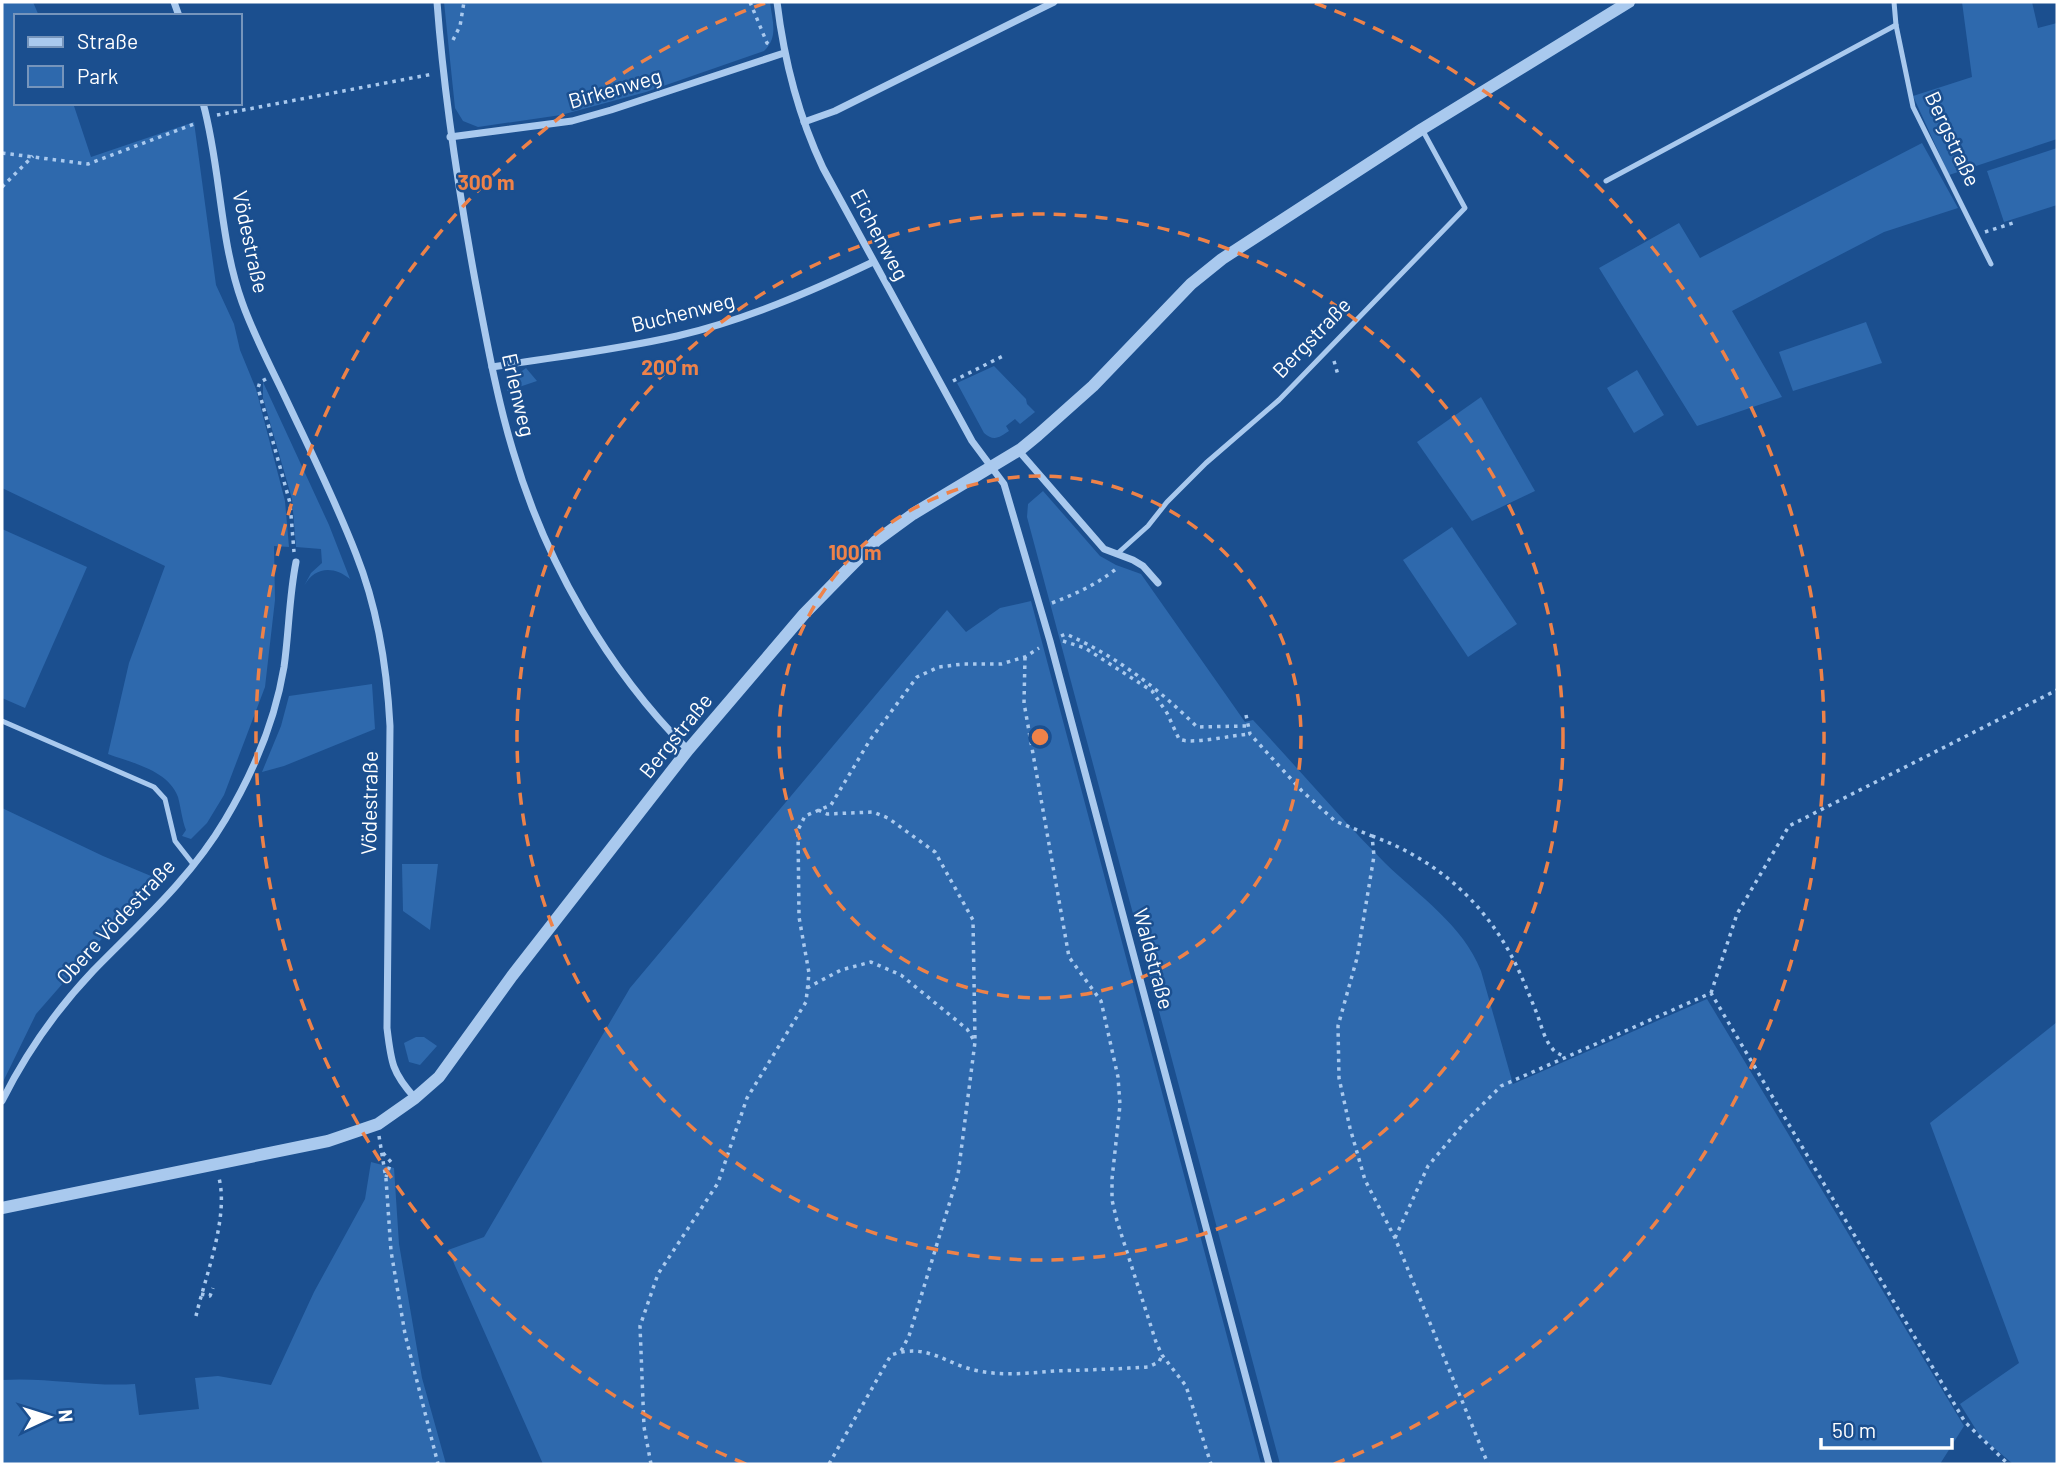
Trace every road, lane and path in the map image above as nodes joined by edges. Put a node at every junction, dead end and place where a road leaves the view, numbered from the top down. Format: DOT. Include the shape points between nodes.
graph roads {
  1 [pos="437,2"];
  2 [pos="464,2"];
  3 [pos="750,2"];
  4 [pos="777,2"];
  5 [pos="1054,2"];
  6 [pos="1629,2"];
  7 [pos="1894,2"];
  8 [pos="1896,24"];
  9 [pos="440,46"];
  10 [pos="784,53"];
  11 [pos="442,72"];
  12 [pos="204,105"];
  13 [pos="207,118"];
  14 [pos="804,122"];
  15 [pos="1422,130"];
  16 [pos="450,137"];
  17 [pos="2,153"];
  18 [pos="33,156"];
  19 [pos="1606,181"];
  20 [pos="2,187"];
  21 [pos="2012,220"];
  22 [pos="1976,235"];
  23 [pos="873,262"];
  24 [pos="1991,264"];
  25 [pos="1005,355"];
  26 [pos="492,367"];
  27 [pos="274,375"];
  28 [pos="942,387"];
  29 [pos="1018,450"];
  30 [pos="993,466"];
  31 [pos="293,546"];
  32 [pos="1118,553"];
  33 [pos="296,562"];
  34 [pos="1158,583"];
  35 [pos="1041,608"];
  36 [pos="1050,641"];
  37 [pos="1025,657"];
  38 [pos="2057,691"];
  39 [pos="1246,715"];
  40 [pos="2,721"];
  41 [pos="1248,726"];
  42 [pos="1250,734"];
  43 [pos="688,750"];
  44 [pos="818,810"];
  45 [pos="1372,836"];
  46 [pos="193,864"];
  47 [pos="807,988"];
  48 [pos="1711,993"];
  49 [pos="975,1042"];
  50 [pos="1566,1057"];
  51 [pos="415,1098"];
  52 [pos="2,1101"];
  53 [pos="378,1124"];
  54 [pos="382,1152"];
  55 [pos="216,1164"];
  56 [pos="386,1179"];
  57 [pos="2,1208"];
  58 [pos="1395,1238"];
  59 [pos="213,1288"];
  60 [pos="201,1294"];
  61 [pos="195,1316"];
  62 [pos="901,1351"];
  63 [pos="1162,1355"];
  64 [pos="438,1464"];
  65 [pos="652,1464"];
  66 [pos="829,1464"];
  67 [pos="1211,1464"];
  68 [pos="1269,1464"];
  69 [pos="1488,1464"];
  70 [pos="2008,1464"];
  1 -- 9 [label="street, Erlenweg"];
  2 -- 9 [label="path" via="451,45"];
  3 -- 10 [label="path" via="767,43"];
  4 -- 10 [label="street, Eichenweg"];
  5 -- 14 [label="street"];
  6 -- 15 [label="street, Bergstraße"];
  7 -- 8 [label="lane, Bergstraße"];
  8 -- 19 [label="lane"];
  8 -- 22 [label="lane, Bergstraße" via="1913,107"];
  9 -- 11 [label="street, Erlenweg"];
  10 -- 14 [label="street, Eichenweg"];
  10 -- 16 [label="street, Birkenweg" via="572,121"];
  11 -- 13 [label="path"];
  11 -- 16 [label="street, Erlenweg"];
  12 -- 13 [label="street, Vödestraße"];
  13 -- 18 [label="path" via="88,164"];
  13 -- 27 [label="street, Vödestraße" via="231,266"];
  14 -- 23 [label="street, Eichenweg"];
  15 -- 29 [label="street, Bergstraße" via="1222,259 1093,386"];
  15 -- 32 [label="lane, Bergstraße" via="1465,208 1279,400 1206,463"];
  16 -- 26 [label="street, Erlenweg"];
  17 -- 18 [label="path"];
  18 -- 20 [label="path"];
  21 -- 22 [label="path"];
  22 -- 24 [label="lane, Bergstraße"];
  23 -- 26 [label="street, Buchenweg" via="789,300 715,325 611,349"];
  23 -- 28 [label="street, Eichenweg"];
  25 -- 28 [label="path"];
  26 -- 43 [label="street, Erlenweg" via="526,491 573,595 643,703"];
  27 -- 31 [label="path" via="258,388 290,503"];
  27 -- 51 [label="street, Vödestraße" via="350,539 379,632 390,726 387,1028 397,1079"];
  28 -- 30 [label="street, Eichenweg" via="972,442"];
  29 -- 30 [label="street, Bergstraße"];
  29 -- 32 [label="street" via="1104,549"];
  30 -- 35 [label="street, Waldstraße" via="1004,484"];
  30 -- 43 [label="street, Bergstraße" via="876,541 804,614"];
  32 -- 34 [label="street" via="1143,566"];
  32 -- 35 [label="path" via="1115,569 1103,579"];
  33 -- 46 [label="street, Obere Vödestraße" via="283,670 267,730 225,821"];
  35 -- 36 [label="street, Waldstraße"];
  36 -- 37 [label="path"];
  36 -- 41 [label="path" via="1066,634 1122,664 1168,697 1197,727"];
  36 -- 42 [label="path" via="1065,640 1085,648 1152,691 1179,739"];
  36 -- 68 [label="street, Waldstraße"];
  37 -- 44 [label="path" via="1001,664 939,667 917,677 870,740 831,805"];
  37 -- 63 [label="path" via="1024,703 1066,947 1079,974 1101,1001 1118,1077 1112,1200"];
  38 -- 48 [label="path" via="1789,827 1737,914"];
  39 -- 41 [label="path"];
  40 -- 46 [label="lane" via="154,787 165,799 175,841"];
  41 -- 42 [label="path"];
  42 -- 45 [label="path" via="1335,821"];
  43 -- 51 [label="street, Bergstraße" via="439,1077"];
  44 -- 47 [label="path" via="805,816 797,846"];
  44 -- 49 [label="path" via="888,818 935,852 973,920"];
  45 -- 50 [label="path" via="1425,860 1475,902 1516,966 1550,1046"];
  45 -- 58 [label="path" via="1374,856 1357,958 1338,1026 1339,1078 1365,1180"];
  46 -- 52 [label="street, Obere Vödestraße" via="175,889 66,1002 33,1045"];
  47 -- 49 [label="path" via="841,970 871,962 901,975 967,1029"];
  47 -- 65 [label="path" via="806,1002 747,1098 718,1183 658,1274 640,1326 644,1427"];
  48 -- 50 [label="path"];
  48 -- 70 [label="path" via="1965,1422"];
  49 -- 62 [label="path" via="958,1175"];
  50 -- 58 [label="path" via="1501,1086 1465,1122 1428,1166"];
  51 -- 53 [label="street"];
  53 -- 54 [label="path"];
  53 -- 55 [label="street" via="328,1141"];
  54 -- 56 [label="path"];
  54 -- 56 [label="path" via="391,1162"];
  55 -- 57 [label="street"];
  55 -- 60 [label="path" via="221,1186 219,1225"];
  56 -- 64 [label="path" via="391,1251 405,1334"];
  58 -- 69 [label="path"];
  59 -- 60 [label="path" via="210,1296"];
  60 -- 61 [label="path"];
  62 -- 63 [label="path" via="935,1353 976,1371 1001,1374 1148,1367"];
  62 -- 66 [label="path" via="891,1354"];
  63 -- 67 [label="path" via="1186,1386"];
}
